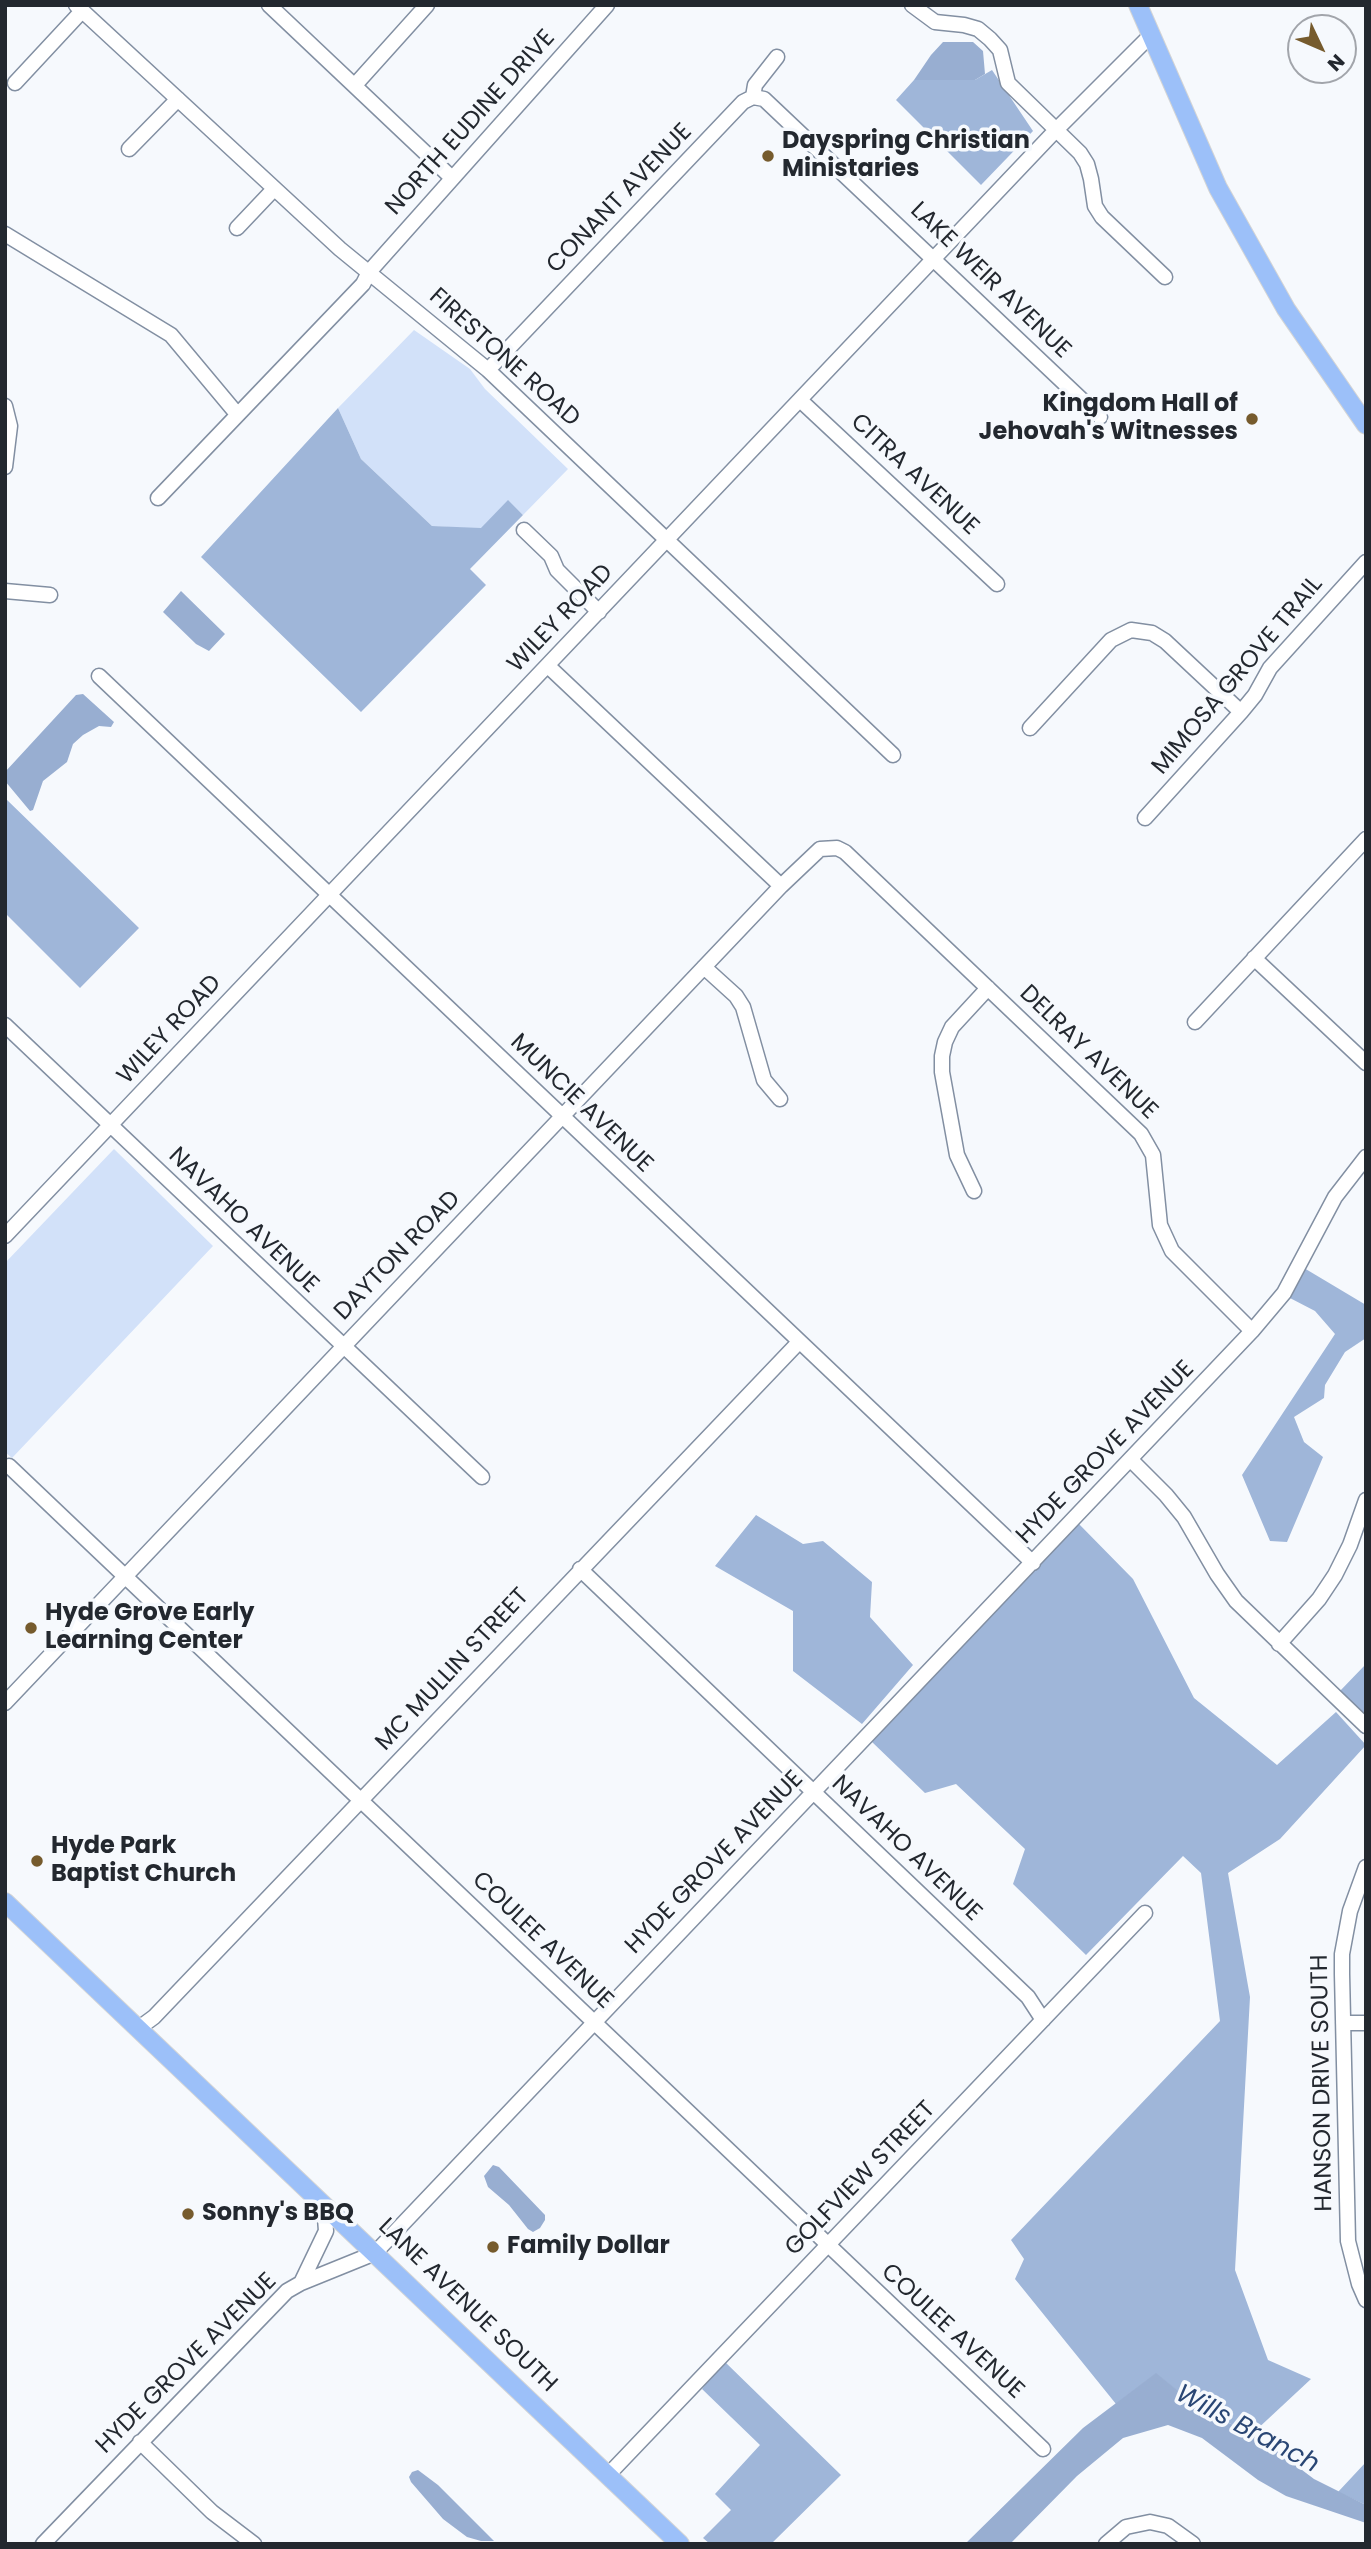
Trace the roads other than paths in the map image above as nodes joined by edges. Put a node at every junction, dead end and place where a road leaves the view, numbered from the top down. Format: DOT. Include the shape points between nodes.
graph roads {
  1 [pos="269,5"];
  2 [pos="427,5"];
  3 [pos="607,5"];
  4 [pos="912,5"];
  5 [pos="1138,5"];
  6 [pos="79,8"];
  7 [pos="1151,35"];
  8 [pos="777,57"];
  9 [pos="15,83"];
  10 [pos="355,85"];
  11 [pos="753,97"];
  12 [pos="178,99"];
  13 [pos="1056,130"];
  14 [pos="129,149"];
  15 [pos="452,178"];
  16 [pos="274,189"];
  17 [pos="237,228"];
  18 [pos="5,234"];
  19 [pos="934,259"];
  20 [pos="369,272"];
  21 [pos="1165,278"];
  22 [pos="488,370"];
  23 [pos="800,400"];
  24 [pos="5,406"];
  25 [pos="237,414"];
  26 [pos="1100,417"];
  27 [pos="1366,425"];
  28 [pos="5,467"];
  29 [pos="158,498"];
  30 [pos="524,530"];
  31 [pos="668,540"];
  32 [pos="1366,562"];
  33 [pos="997,584"];
  34 [pos="5,591"];
  35 [pos="50,595"];
  36 [pos="599,612"];
  37 [pos="548,666"];
  38 [pos="99,676"];
  39 [pos="1241,712"];
  40 [pos="1030,728"];
  41 [pos="893,755"];
  42 [pos="1145,818"];
  43 [pos="1366,839"];
  44 [pos="829,847"];
  45 [pos="780,886"];
  46 [pos="329,895"];
  47 [pos="1254,958"];
  48 [pos="704,967"];
  49 [pos="988,988"];
  50 [pos="1195,1022"];
  51 [pos="5,1026"];
  52 [pos="1366,1063"];
  53 [pos="780,1099"];
  54 [pos="562,1117"];
  55 [pos="110,1126"];
  56 [pos="1366,1157"];
  57 [pos="974,1191"];
  58 [pos="5,1236"];
  59 [pos="1252,1331"];
  60 [pos="799,1342"];
  61 [pos="343,1347"];
  62 [pos="1131,1460"];
  63 [pos="9,1466"];
  64 [pos="482,1477"];
  65 [pos="1366,1500"];
  66 [pos="1032,1563"];
  67 [pos="580,1569"];
  68 [pos="126,1577"];
  69 [pos="1279,1644"];
  70 [pos="5,1703"];
  71 [pos="1366,1726"];
  72 [pos="814,1793"];
  73 [pos="361,1800"];
  74 [pos="1366,1867"];
  75 [pos="9,1913"];
  76 [pos="1145,1913"];
  77 [pos="1043,2020"];
  78 [pos="595,2023"];
  79 [pos="1343,2023"];
  80 [pos="1366,2023"];
  81 [pos="139,2028"];
  82 [pos="324,2204"];
  83 [pos="828,2247"];
  84 [pos="375,2253"];
  85 [pos="301,2283"];
  86 [pos="1366,2300"];
  87 [pos="140,2442"];
  88 [pos="1043,2449"];
  89 [pos="608,2475"];
  90 [pos="44,2543"];
  91 [pos="254,2544"];
  92 [pos="680,2544"];
  93 [pos="1107,2544"];
  94 [pos="1193,2544"];
  1 -- 10 [label="street"];
  2 -- 10 [label="street"];
  3 -- 15 [label="street, NORTH EUDINE DRIVE"];
  4 -- 13 [label="street" via="935,22 978,29 990,39 1000,50 1008,83"];
  5 -- 7 [label="main road"];
  6 -- 9 [label="street"];
  6 -- 12 [label="street, FIRESTONE ROAD"];
  7 -- 13 [label="street, WILEY ROAD"];
  7 -- 27 [label="main road" via="1224,199 1286,309"];
  8 -- 11 [label="street, CONANT AVENUE" via="755,85"];
  10 -- 15 [label="street"];
  11 -- 19 [label="street, LAKE WEIR AVENUE" via="764,99"];
  11 -- 22 [label="street, CONANT AVENUE" via="743,102"];
  12 -- 14 [label="street"];
  12 -- 16 [label="street, FIRESTONE ROAD"];
  13 -- 19 [label="street, WILEY ROAD"];
  13 -- 21 [label="street" via="1087,164 1092,195 1102,217"];
  15 -- 20 [label="street, NORTH EUDINE DRIVE"];
  16 -- 17 [label="street"];
  16 -- 20 [label="street, FIRESTONE ROAD"];
  18 -- 25 [label="street" via="171,335"];
  19 -- 23 [label="street, WILEY ROAD"];
  19 -- 26 [label="street, LAKE WEIR AVENUE"];
  20 -- 22 [label="street, FIRESTONE ROAD"];
  20 -- 25 [label="street, NORTH EUDINE DRIVE" via="363,284"];
  22 -- 31 [label="street, FIRESTONE ROAD"];
  23 -- 31 [label="street, WILEY ROAD"];
  23 -- 33 [label="street, CITRA AVENUE"];
  24 -- 28 [label="street" via="10,426"];
  25 -- 29 [label="street, NORTH EUDINE DRIVE"];
  30 -- 36 [label="street"];
  31 -- 36 [label="street, WILEY ROAD"];
  31 -- 41 [label="street, FIRESTONE ROAD"];
  32 -- 39 [label="street, MIMOSA GROVE TRAIL" via="1270,668"];
  34 -- 35 [label="street"];
  36 -- 37 [label="street, WILEY ROAD"];
  37 -- 45 [label="street"];
  37 -- 46 [label="street, WILEY ROAD"];
  38 -- 46 [label="street, MUNCIE AVENUE"];
  39 -- 40 [label="street" via="1165,641 1152,633 1131,630 1111,640"];
  39 -- 42 [label="street, MIMOSA GROVE TRAIL"];
  43 -- 47 [label="street"];
  44 -- 45 [label="street, DAYTON ROAD" via="813,854"];
  44 -- 49 [label="street, DELRAY AVENUE" via="845,852"];
  45 -- 48 [label="street, DAYTON ROAD"];
  46 -- 54 [label="street, MUNCIE AVENUE"];
  46 -- 55 [label="street, WILEY ROAD"];
  47 -- 50 [label="street"];
  47 -- 52 [label="street"];
  48 -- 53 [label="street" via="743,1007 764,1080"];
  48 -- 54 [label="street, DAYTON ROAD"];
  49 -- 57 [label="street" via="952,1027 942,1056 957,1155"];
  49 -- 59 [label="street, DELRAY AVENUE" via="1141,1134 1153,1155 1160,1225 1172,1251"];
  51 -- 55 [label="street, NAVAHO AVENUE"];
  54 -- 60 [label="street, MUNCIE AVENUE"];
  54 -- 61 [label="street, DAYTON ROAD"];
  55 -- 58 [label="street, WILEY ROAD"];
  55 -- 61 [label="street, NAVAHO AVENUE"];
  56 -- 59 [label="street, HYDE GROVE AVENUE" via="1335,1197 1284,1293"];
  59 -- 62 [label="street, HYDE GROVE AVENUE"];
  60 -- 66 [label="street, MUNCIE AVENUE"];
  60 -- 67 [label="street, MC MULLIN STREET"];
  61 -- 64 [label="street, NAVAHO AVENUE"];
  61 -- 68 [label="street, DAYTON ROAD"];
  62 -- 66 [label="street, HYDE GROVE AVENUE"];
  62 -- 69 [label="street" via="1184,1517 1236,1601"];
  63 -- 68 [label="street, COULEE AVENUE"];
  65 -- 69 [label="street" via="1335,1575"];
  66 -- 72 [label="street, HYDE GROVE AVENUE"];
  67 -- 72 [label="street, NAVAHO AVENUE"];
  67 -- 73 [label="street, MC MULLIN STREET"];
  68 -- 70 [label="street, DAYTON ROAD"];
  68 -- 73 [label="street, COULEE AVENUE"];
  69 -- 71 [label="street"];
  72 -- 77 [label="street, NAVAHO AVENUE" via="1028,1997"];
  72 -- 78 [label="street, HYDE GROVE AVENUE"];
  73 -- 78 [label="street, COULEE AVENUE"];
  73 -- 81 [label="street, MC MULLIN STREET"];
  74 -- 79 [label="street, HANSON DRIVE SOUTH" via="1350,1911 1342,1954"];
  75 -- 81 [label="main road, LANE AVENUE SOUTH"];
  76 -- 77 [label="street, GOLFVIEW STREET"];
  77 -- 83 [label="street, GOLFVIEW STREET"];
  78 -- 83 [label="street, COULEE AVENUE"];
  78 -- 84 [label="street, HYDE GROVE AVENUE"];
  79 -- 80 [label="street"];
  79 -- 86 [label="street, HANSON DRIVE SOUTH" via="1349,2241"];
  81 -- 82 [label="main road, LANE AVENUE SOUTH"];
  82 -- 84 [label="main road, LANE AVENUE SOUTH"];
  82 -- 85 [label="street" via="326,2231"];
  83 -- 88 [label="street, COULEE AVENUE"];
  83 -- 89 [label="street, GOLFVIEW STREET"];
  84 -- 85 [label="street, HYDE GROVE AVENUE"];
  84 -- 89 [label="main road, LANE AVENUE SOUTH"];
  85 -- 87 [label="street, HYDE GROVE AVENUE" via="269,2308"];
  87 -- 90 [label="street, HYDE GROVE AVENUE"];
  87 -- 91 [label="street" via="212,2512"];
  89 -- 92 [label="main road, LANE AVENUE SOUTH"];
  93 -- 94 [label="street" via="1126,2526 1150,2522 1168,2526"];
}
